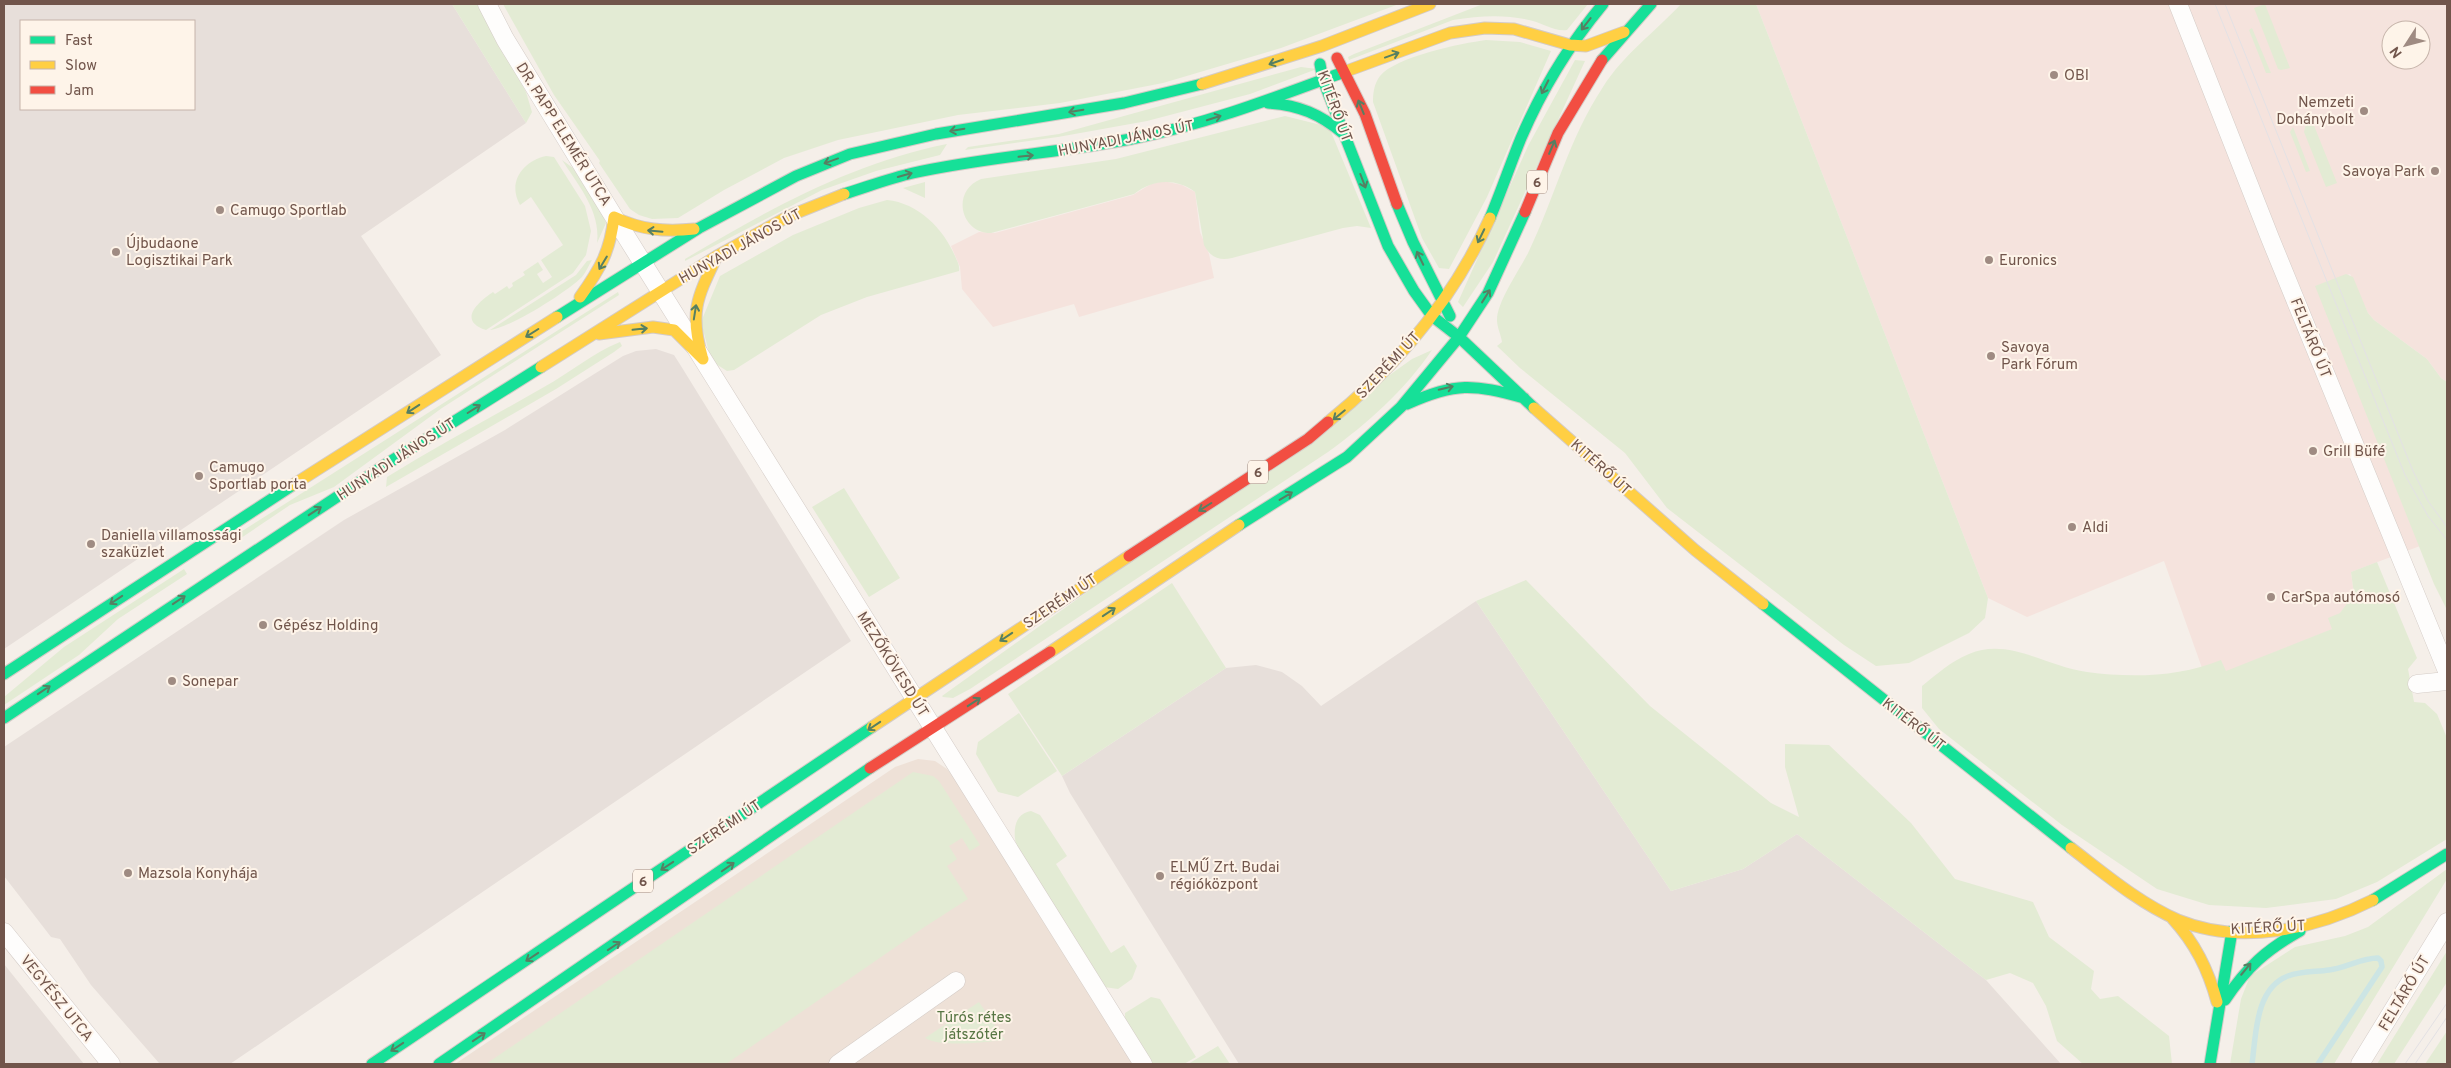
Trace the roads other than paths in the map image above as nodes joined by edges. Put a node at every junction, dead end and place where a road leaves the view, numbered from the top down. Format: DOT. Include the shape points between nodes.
graph roads {
  1 [pos="487,4"];
  2 [pos="1430,4"];
  3 [pos="1603,4"];
  4 [pos="1651,4"];
  5 [pos="2178,4"];
  6 [pos="1624,32"];
  7 [pos="1570,45"];
  8 [pos="1322,46"];
  9 [pos="1346,72"];
  10 [pos="1323,80"];
  11 [pos="1261,103"];
  12 [pos="1346,136"];
  13 [pos="614,217"];
  14 [pos="699,228"];
  15 [pos="717,256"];
  16 [pos="644,263"];
  17 [pos="661,291"];
  18 [pos="1443,302"];
  19 [pos="573,307"];
  20 [pos="1432,316"];
  21 [pos="591,334"];
  22 [pos="1459,337"];
  23 [pos="703,359"];
  24 [pos="1524,398"];
  25 [pos="1401,407"];
  26 [pos="200,544"];
  27 [pos="215,565"];
  28 [pos="2421,605"];
  29 [pos="2447,630"];
  30 [pos="2447,671"];
  31 [pos="4,674"];
  32 [pos="2447,681"];
  33 [pos="2417,684"];
  34 [pos="914,699"];
  35 [pos="4,718"];
  36 [pos="932,727"];
  37 [pos="2447,854"];
  38 [pos="2170,916"];
  39 [pos="2447,922"];
  40 [pos="2309,926"];
  41 [pos="2232,931"];
  42 [pos="4,932"];
  43 [pos="956,980"];
  44 [pos="2219,1010"];
  45 [pos="111,1064"];
  46 [pos="372,1064"];
  47 [pos="439,1064"];
  48 [pos="838,1064"];
  49 [pos="1143,1064"];
  50 [pos="2210,1064"];
  51 [pos="2360,1064"];
  1 -- 13 [label="street, DR. PAPP ELEMÉR UTCA"];
  2 -- 8 [label="main road"];
  3 -- 7 [label="main road, SZERÉMI ÚT / 6, one-way"];
  4 -- 6 [label="main road, HUNYADI JÁNOS ÚT / 6"];
  5 -- 28 [label="street, FELTÁRÓ ÚT" via="2273,246"];
  6 -- 7 [label="main road, HUNYADI JÁNOS ÚT" via="1586,46"];
  22 -- 6 [label="main road, 6, one-way" via="1504,262 1570,110 1602,59"];
  9 -- 7 [label="main road, HUNYADI JÁNOS ÚT, one-way" via="1450,33 1485,28 1514,29"];
  7 -- 18 [label="main road, SZERÉMI ÚT / 6, one-way" via="1529,120 1489,219"];
  8 -- 9 [label="main road, KITÉRŐ ÚT" via="1333,54"];
  8 -- 10 [label="main road, KITÉRŐ ÚT"];
  8 -- 14 [label="main road, one-way" via="1171,93 936,134 850,154 796,176"];
  9 -- 10 [label="main road, HUNYADI JÁNOS ÚT"];
  18 -- 9 [label="main road, KITÉRŐ ÚT, one-way" via="1418,255"];
  10 -- 11 [label="main road, HUNYADI JÁNOS ÚT"];
  10 -- 12 [label="main road, KITÉRŐ ÚT"];
  11 -- 12 [label="main road" via="1310,109"];
  15 -- 11 [label="main road, HUNYADI JÁNOS ÚT, one-way" via="789,216 911,172 1132,139 1196,124"];
  12 -- 20 [label="main road, KITÉRŐ ÚT, one-way" via="1388,246"];
  14 -- 13 [label="main road, one-way" via="660,232 634,227"];
  13 -- 16 [label="street, DR. PAPP ELEMÉR UTCA"];
  13 -- 19 [label="main road, one-way" via="612,244 607,258"];
  14 -- 16 [label="main road"];
  15 -- 17 [label="main road, HUNYADI JÁNOS ÚT"];
  23 -- 15 [label="main road, one-way" via="693,317 699,294"];
  16 -- 17 [label="street, MEZŐKÖVESD ÚT"];
  16 -- 19 [label="main road"];
  17 -- 21 [label="main road, HUNYADI JÁNOS ÚT"];
  17 -- 23 [label="street, MEZŐKÖVESD ÚT"];
  18 -- 20 [label="main road, SZERÉMI ÚT / 6"];
  18 -- 22 [label="main road, KITÉRŐ ÚT"];
  19 -- 26 [label="main road, one-way"];
  20 -- 22 [label="main road, KITÉRŐ ÚT"];
  20 -- 34 [label="main road, SZERÉMI ÚT / 6, one-way" via="1375,382 1308,439"];
  21 -- 23 [label="main road, one-way" via="660,327 674,330"];
  27 -- 21 [label="main road, HUNYADI JÁNOS ÚT, one-way"];
  22 -- 24 [label="main road, KITÉRŐ ÚT"];
  22 -- 25 [label="main road, 6"];
  23 -- 34 [label="street, MEZŐKÖVESD ÚT"];
  25 -- 24 [label="main road, one-way" via="1434,391 1459,385 1476,385"];
  24 -- 38 [label="main road, KITÉRŐ ÚT" via="1710,562 2117,884"];
  36 -- 25 [label="main road, 6, one-way" via="1346,457"];
  26 -- 27 [label="main road"];
  26 -- 31 [label="main road, one-way"];
  35 -- 27 [label="main road, HUNYADI JÁNOS ÚT, one-way"];
  28 -- 29 [label="street"];
  28 -- 30 [label="street, FELTÁRÓ ÚT"];
  32 -- 33 [label="street"];
  34 -- 36 [label="street, MEZŐKÖVESD ÚT"];
  34 -- 46 [label="main road, SZERÉMI ÚT / 6, one-way"];
  47 -- 36 [label="main road, 6, one-way"];
  36 -- 49 [label="street, MEZŐKÖVESD ÚT"];
  37 -- 40 [label="main road, KITÉRŐ ÚT" via="2365,905"];
  38 -- 41 [label="main road, KITÉRŐ ÚT" via="2200,927"];
  38 -- 44 [label="main road" via="2200,951"];
  39 -- 51 [label="street, FELTÁRÓ ÚT"];
  40 -- 41 [label="main road, KITÉRŐ ÚT"];
  44 -- 40 [label="main road, one-way" via="2252,962 2266,950"];
  41 -- 44 [label="main road"];
  42 -- 45 [label="street, VEGYÉSZ UTCA"];
  43 -- 48 [label="street"];
  44 -- 50 [label="main road"];
}
